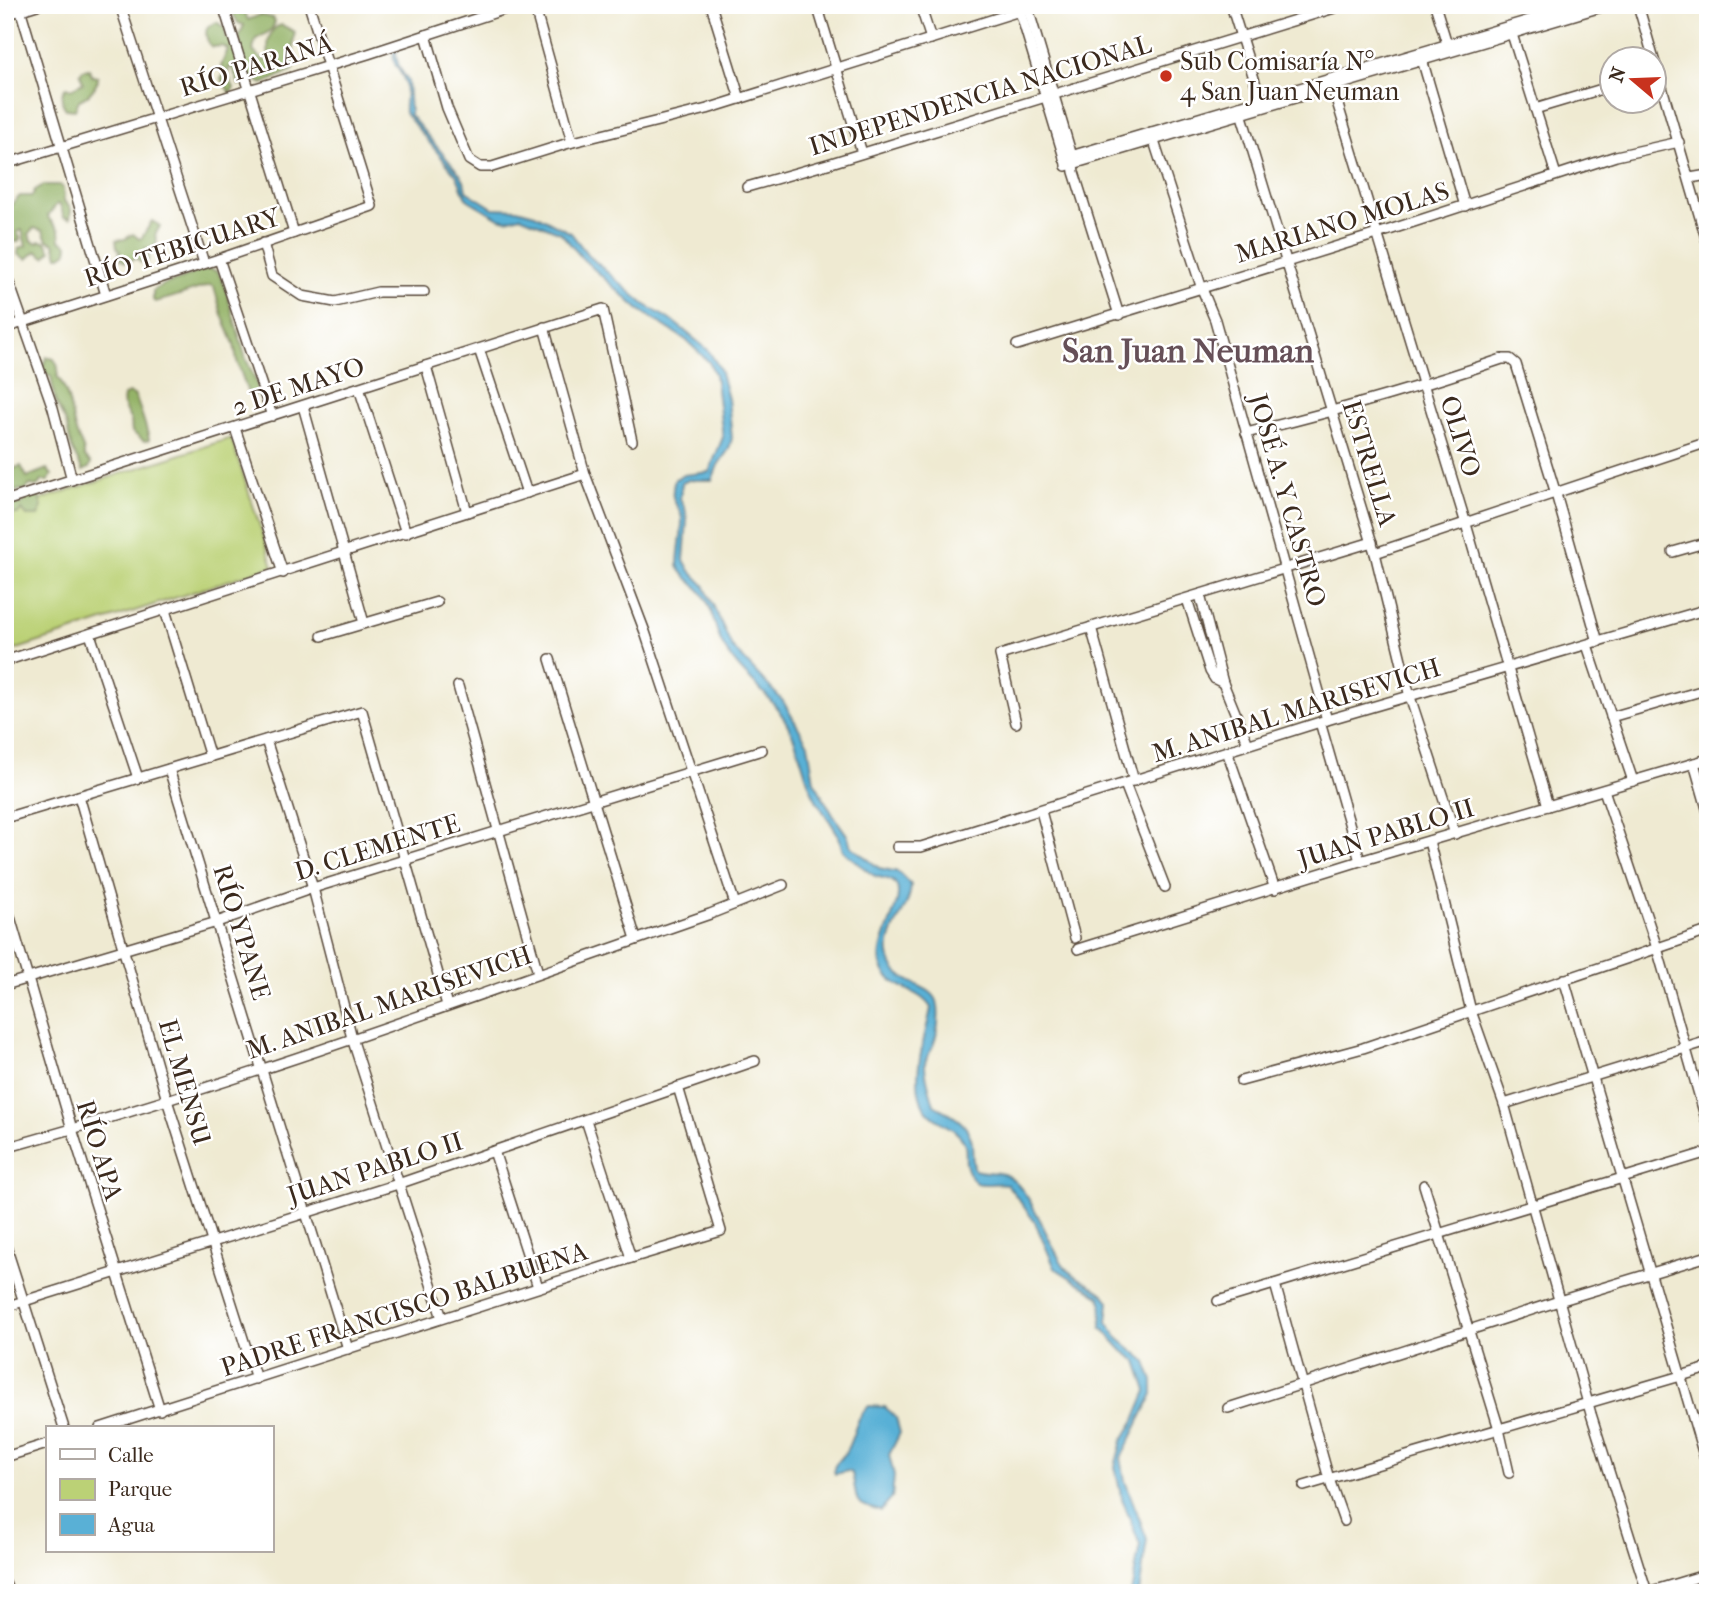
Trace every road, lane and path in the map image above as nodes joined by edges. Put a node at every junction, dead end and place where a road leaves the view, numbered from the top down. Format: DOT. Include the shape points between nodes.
graph roads {
  1 [pos="37,5"];
  2 [pos="120,5"];
  3 [pos="223,5"];
  4 [pos="309,5"];
  5 [pos="518,5"];
  6 [pos="534,5"];
  7 [pos="712,5"];
  8 [pos="817,5"];
  9 [pos="920,5"];
  10 [pos="1039,5"];
  11 [pos="1230,5"];
  12 [pos="1345,5"];
  13 [pos="1435,5"];
  14 [pos="1580,5"];
  15 [pos="1608,5"];
  16 [pos="1638,5"];
  17 [pos="20,8"];
  18 [pos="1023,8"];
  19 [pos="1554,13"];
  20 [pos="5,15"];
  21 [pos="1511,30"];
  22 [pos="426,35"];
  23 [pos="1241,37"];
  24 [pos="931,39"];
  25 [pos="1649,46"];
  26 [pos="1449,48"];
  27 [pos="1421,56"];
  28 [pos="328,65"];
  29 [pos="835,69"];
  30 [pos="1331,83"];
  31 [pos="250,89"];
  32 [pos="1598,90"];
  33 [pos="1050,96"];
  34 [pos="740,99"];
  35 [pos="1262,104"];
  36 [pos="1535,109"];
  37 [pos="1668,109"];
  38 [pos="1240,110"];
  39 [pos="155,117"];
  40 [pos="1153,136"];
  41 [pos="569,142"];
  42 [pos="1679,142"];
  43 [pos="61,146"];
  44 [pos="862,153"];
  45 [pos="1070,163"];
  46 [pos="5,164"];
  47 [pos="1708,175"];
  48 [pos="1556,176"];
  49 [pos="1690,178"];
  50 [pos="747,187"];
  51 [pos="1465,205"];
  52 [pos="294,233"];
  53 [pos="1377,234"];
  54 [pos="263,243"];
  55 [pos="1708,245"];
  56 [pos="219,259"];
  57 [pos="1285,261"];
  58 [pos="204,263"];
  59 [pos="5,271"];
  60 [pos="1202,289"];
  61 [pos="424,292"];
  62 [pos="106,295"];
  63 [pos="1119,315"];
  64 [pos="23,322"];
  65 [pos="544,327"];
  66 [pos="5,328"];
  67 [pos="1017,345"];
  68 [pos="479,349"];
  69 [pos="426,366"];
  70 [pos="1423,386"];
  71 [pos="359,388"];
  72 [pos="303,406"];
  73 [pos="1332,412"];
  74 [pos="272,416"];
  75 [pos="235,428"];
  76 [pos="1246,433"];
  77 [pos="632,441"];
  78 [pos="1708,442"];
  79 [pos="585,474"];
  80 [pos="72,480"];
  81 [pos="527,493"];
  82 [pos="1556,494"];
  83 [pos="5,501"];
  84 [pos="467,512"];
  85 [pos="1466,524"];
  86 [pos="406,533"];
  87 [pos="1372,542"];
  88 [pos="1708,542"];
  89 [pos="1673,552"];
  90 [pos="1375,553"];
  91 [pos="344,554"];
  92 [pos="1286,568"];
  93 [pos="283,573"];
  94 [pos="1200,595"];
  95 [pos="1187,599"];
  96 [pos="437,602"];
  97 [pos="1708,609"];
  98 [pos="165,610"];
  99 [pos="364,624"];
  100 [pos="1091,627"];
  101 [pos="90,634"];
  102 [pos="322,636"];
  103 [pos="1598,642"];
  104 [pos="1587,645"];
  105 [pos="550,659"];
  106 [pos="5,661"];
  107 [pos="1507,668"];
  108 [pos="1223,683"];
  109 [pos="458,686"];
  110 [pos="1708,689"];
  111 [pos="1410,697"];
  112 [pos="1611,717"];
  113 [pos="1324,721"];
  114 [pos="1016,723"];
  115 [pos="266,740"];
  116 [pos="1248,744"];
  117 [pos="762,750"];
  118 [pos="1227,751"];
  119 [pos="210,757"];
  120 [pos="1708,759"];
  121 [pos="1694,764"];
  122 [pos="169,769"];
  123 [pos="691,771"];
  124 [pos="138,778"];
  125 [pos="1633,781"];
  126 [pos="1130,782"];
  127 [pos="1604,790"];
  128 [pos="79,796"];
  129 [pos="594,802"];
  130 [pos="1548,806"];
  131 [pos="1041,811"];
  132 [pos="1708,812"];
  133 [pos="5,818"];
  134 [pos="498,831"];
  135 [pos="1455,834"];
  136 [pos="1429,841"];
  137 [pos="897,847"];
  138 [pos="405,860"];
  139 [pos="1360,861"];
  140 [pos="783,885"];
  141 [pos="1165,887"];
  142 [pos="313,888"];
  143 [pos="1275,888"];
  144 [pos="5,900"];
  145 [pos="736,904"];
  146 [pos="217,922"];
  147 [pos="1708,931"];
  148 [pos="1075,938"];
  149 [pos="636,939"];
  150 [pos="125,948"];
  151 [pos="1657,948"];
  152 [pos="1078,949"];
  153 [pos="538,973"];
  154 [pos="29,978"];
  155 [pos="1564,979"];
  156 [pos="5,985"];
  157 [pos="447,1005"];
  158 [pos="1471,1011"];
  159 [pos="352,1038"];
  160 [pos="1708,1041"];
  161 [pos="1685,1048"];
  162 [pos="755,1061"];
  163 [pos="261,1069"];
  164 [pos="1593,1076"];
  165 [pos="1241,1081"];
  166 [pos="678,1087"];
  167 [pos="167,1100"];
  168 [pos="1504,1104"];
  169 [pos="586,1120"];
  170 [pos="1708,1126"];
  171 [pos="72,1129"];
  172 [pos="5,1148"];
  173 [pos="494,1151"];
  174 [pos="1708,1152"];
  175 [pos="1623,1178"];
  176 [pos="398,1184"];
  177 [pos="1424,1185"];
  178 [pos="1532,1207"];
  179 [pos="306,1213"];
  180 [pos="1439,1234"];
  181 [pos="212,1242"];
  182 [pos="5,1243"];
  183 [pos="1708,1256"];
  184 [pos="631,1258"];
  185 [pos="116,1273"];
  186 [pos="1651,1273"];
  187 [pos="1275,1284"];
  188 [pos="538,1287"];
  189 [pos="1218,1300"];
  190 [pos="1559,1301"];
  191 [pos="24,1302"];
  192 [pos="5,1307"];
  193 [pos="442,1318"];
  194 [pos="1469,1331"];
  195 [pos="348,1349"];
  196 [pos="1708,1368"];
  197 [pos="1682,1376"];
  198 [pos="256,1379"];
  199 [pos="1303,1384"];
  200 [pos="1588,1403"];
  201 [pos="1228,1408"];
  202 [pos="160,1410"];
  203 [pos="63,1426"];
  204 [pos="107,1426"];
  205 [pos="1499,1429"];
  206 [pos="46,1444"];
  207 [pos="5,1457"];
  208 [pos="1708,1469"];
  209 [pos="1509,1473"];
  210 [pos="1329,1479"];
  211 [pos="1304,1486"];
  212 [pos="1344,1521"];
  213 [pos="1708,1574"];
  214 [pos="5,1583"];
  215 [pos="1646,1592"];
  216 [pos="9,1593"];
  1 -- 17 [label="street"];
  2 -- 39 [label="street"];
  3 -- 31 [label="street"];
  4 -- 28 [label="street"];
  5 -- 22 [label="street, RÍO PARANÁ"];
  6 -- 41 [label="street"];
  7 -- 34 [label="street"];
  8 -- 29 [label="street"];
  9 -- 24 [label="street"];
  10 -- 18 [label="street"];
  11 -- 23 [label="street"];
  12 -- 23 [label="street, INDEPENDENCIA NACIONAL"];
  13 -- 26 [label="street"];
  14 -- 19 [label="street"];
  15 -- 19 [label="street"];
  16 -- 25 [label="street"];
  17 -- 20 [label="street"];
  17 -- 43 [label="street"];
  18 -- 24 [label="street"];
  18 -- 33 [label="street"];
  19 -- 21 [label="street"];
  21 -- 26 [label="street"];
  21 -- 36 [label="street"];
  22 -- 28 [label="street, RÍO PARANÁ"];
  22 -- 41 [label="street" via="447,108 469,160 492,167"];
  23 -- 33 [label="street, INDEPENDENCIA NACIONAL"];
  23 -- 35 [label="street"];
  24 -- 29 [label="street"];
  26 -- 27 [label="street"];
  27 -- 30 [label="street"];
  27 -- 51 [label="street"];
  28 -- 31 [label="street, RÍO PARANÁ"];
  28 -- 52 [label="street, RÍO TEBICUARY" via="372,206"];
  29 -- 34 [label="street"];
  29 -- 44 [label="street"];
  30 -- 35 [label="street"];
  30 -- 53 [label="street, OLIVO"];
  31 -- 39 [label="street, RÍO PARANÁ"];
  31 -- 52 [label="street"];
  32 -- 36 [label="street"];
  33 -- 44 [label="street, INDEPENDENCIA NACIONAL"];
  33 -- 45 [label="street"];
  34 -- 41 [label="street"];
  35 -- 38 [label="street"];
  36 -- 48 [label="street"];
  37 -- 42 [label="street"];
  38 -- 40 [label="street"];
  38 -- 57 [label="street, ESTRELLA"];
  39 -- 43 [label="street, RÍO PARANÁ"];
  39 -- 58 [label="street"];
  40 -- 45 [label="street"];
  40 -- 60 [label="street, JOSÉ A. Y CASTRO"];
  42 -- 48 [label="street, MARIANO MOLAS"];
  42 -- 49 [label="street"];
  43 -- 46 [label="street, RÍO PARANÁ"];
  43 -- 62 [label="street"];
  44 -- 50 [label="street, INDEPENDENCIA NACIONAL"];
  45 -- 63 [label="street"];
  47 -- 49 [label="street"];
  48 -- 51 [label="street, MARIANO MOLAS"];
  49 -- 55 [label="street"];
  51 -- 53 [label="street, MARIANO MOLAS"];
  52 -- 54 [label="street, RÍO TEBICUARY"];
  53 -- 57 [label="street, MARIANO MOLAS"];
  53 -- 70 [label="street, OLIVO"];
  54 -- 56 [label="street, RÍO TEBICUARY"];
  54 -- 61 [label="street" via="272,276 302,296 335,302 378,292"];
  56 -- 58 [label="street, RÍO TEBICUARY"];
  56 -- 74 [label="street"];
  57 -- 60 [label="street, MARIANO MOLAS"];
  57 -- 73 [label="street, ESTRELLA"];
  58 -- 62 [label="street, RÍO TEBICUARY"];
  59 -- 64 [label="street"];
  60 -- 63 [label="street, MARIANO MOLAS"];
  60 -- 76 [label="street, JOSÉ A. Y CASTRO"];
  62 -- 64 [label="street, RÍO TEBICUARY"];
  63 -- 67 [label="street, MARIANO MOLAS"];
  64 -- 66 [label="street, RÍO TEBICUARY"];
  64 -- 80 [label="street"];
  65 -- 68 [label="street, 2 DE MAYO"];
  65 -- 77 [label="street, 2 DE MAYO" via="603,309"];
  65 -- 79 [label="street"];
  68 -- 69 [label="street, 2 DE MAYO"];
  68 -- 81 [label="street"];
  69 -- 71 [label="street, 2 DE MAYO"];
  69 -- 84 [label="street"];
  70 -- 73 [label="street"];
  70 -- 82 [label="street" via="1502,359 1516,363"];
  70 -- 85 [label="street, OLIVO"];
  71 -- 72 [label="street, 2 DE MAYO"];
  71 -- 86 [label="street"];
  72 -- 74 [label="street, 2 DE MAYO"];
  72 -- 91 [label="street"];
  73 -- 76 [label="street"];
  73 -- 87 [label="street, ESTRELLA"];
  74 -- 75 [label="street, 2 DE MAYO"];
  75 -- 80 [label="street, 2 DE MAYO"];
  75 -- 93 [label="street"];
  76 -- 92 [label="street, JOSÉ A. Y CASTRO"];
  78 -- 82 [label="street"];
  79 -- 81 [label="street"];
  79 -- 123 [label="street"];
  80 -- 83 [label="street, 2 DE MAYO"];
  81 -- 84 [label="street"];
  82 -- 85 [label="street"];
  82 -- 103 [label="street"];
  84 -- 86 [label="street"];
  85 -- 90 [label="street"];
  85 -- 107 [label="street, OLIVO"];
  86 -- 91 [label="street"];
  87 -- 90 [label="street, ESTRELLA"];
  87 -- 92 [label="street"];
  88 -- 89 [label="street"];
  90 -- 111 [label="street, ESTRELLA"];
  91 -- 93 [label="street"];
  91 -- 99 [label="street"];
  92 -- 94 [label="street"];
  92 -- 113 [label="street, JOSÉ A. Y CASTRO"];
  93 -- 98 [label="street"];
  94 -- 95 [label="street"];
  94 -- 108 [label="street"];
  95 -- 100 [label="street"];
  95 -- 108 [label="street" via="1210,671"];
  96 -- 99 [label="street"];
  97 -- 103 [label="street, M. ANIBAL MARISEVICH"];
  98 -- 101 [label="street"];
  98 -- 119 [label="street"];
  99 -- 102 [label="street"];
  100 -- 114 [label="street" via="1000,655"];
  100 -- 126 [label="street"];
  101 -- 106 [label="street"];
  101 -- 124 [label="street"];
  103 -- 104 [label="street, M. ANIBAL MARISEVICH"];
  104 -- 107 [label="street, M. ANIBAL MARISEVICH"];
  104 -- 112 [label="street"];
  105 -- 129 [label="street"];
  107 -- 111 [label="street, M. ANIBAL MARISEVICH"];
  107 -- 130 [label="street, OLIVO"];
  108 -- 116 [label="street"];
  109 -- 134 [label="street"];
  110 -- 112 [label="street"];
  111 -- 113 [label="street, M. ANIBAL MARISEVICH"];
  111 -- 135 [label="street, ESTRELLA"];
  112 -- 125 [label="street"];
  113 -- 116 [label="street, M. ANIBAL MARISEVICH"];
  113 -- 139 [label="street, JOSÉ A. Y CASTRO"];
  115 -- 119 [label="street"];
  115 -- 138 [label="street" via="362,711"];
  115 -- 142 [label="street"];
  116 -- 118 [label="street, M. ANIBAL MARISEVICH"];
  117 -- 123 [label="street, D. CLEMENTE"];
  118 -- 126 [label="street, M. ANIBAL MARISEVICH"];
  118 -- 143 [label="street"];
  119 -- 122 [label="street"];
  120 -- 121 [label="street, JUAN PABLO II"];
  121 -- 125 [label="street, JUAN PABLO II"];
  121 -- 132 [label="street"];
  122 -- 124 [label="street"];
  122 -- 146 [label="street, RÍO YPANE"];
  123 -- 129 [label="street, D. CLEMENTE"];
  123 -- 145 [label="street"];
  124 -- 128 [label="street"];
  125 -- 127 [label="street, JUAN PABLO II"];
  126 -- 131 [label="street, M. ANIBAL MARISEVICH"];
  126 -- 141 [label="street"];
  127 -- 130 [label="street, JUAN PABLO II"];
  127 -- 151 [label="street"];
  128 -- 133 [label="street"];
  128 -- 150 [label="street, EL MENSU"];
  129 -- 134 [label="street, D. CLEMENTE"];
  129 -- 149 [label="street"];
  130 -- 135 [label="street, JUAN PABLO II"];
  131 -- 137 [label="street, M. ANIBAL MARISEVICH" via="921,847"];
  131 -- 148 [label="street"];
  134 -- 138 [label="street, D. CLEMENTE"];
  134 -- 153 [label="street"];
  135 -- 136 [label="street, JUAN PABLO II"];
  136 -- 139 [label="street, JUAN PABLO II"];
  136 -- 158 [label="street"];
  138 -- 142 [label="street, D. CLEMENTE"];
  138 -- 157 [label="street"];
  139 -- 143 [label="street, JUAN PABLO II"];
  140 -- 145 [label="street, M. ANIBAL MARISEVICH"];
  142 -- 146 [label="street, D. CLEMENTE"];
  142 -- 159 [label="street"];
  143 -- 152 [label="street, JUAN PABLO II"];
  144 -- 154 [label="street, RÍO APA"];
  145 -- 149 [label="street, M. ANIBAL MARISEVICH"];
  146 -- 150 [label="street, D. CLEMENTE"];
  146 -- 163 [label="street, RÍO YPANE"];
  147 -- 151 [label="street"];
  149 -- 153 [label="street, M. ANIBAL MARISEVICH"];
  150 -- 154 [label="street, D. CLEMENTE"];
  150 -- 167 [label="street, EL MENSU"];
  151 -- 155 [label="street"];
  151 -- 161 [label="street"];
  153 -- 157 [label="street, M. ANIBAL MARISEVICH"];
  154 -- 156 [label="street, D. CLEMENTE"];
  154 -- 171 [label="street, RÍO APA"];
  155 -- 158 [label="street"];
  155 -- 164 [label="street"];
  157 -- 159 [label="street, M. ANIBAL MARISEVICH"];
  158 -- 165 [label="street" via="1363,1048"];
  158 -- 168 [label="street"];
  159 -- 163 [label="street, M. ANIBAL MARISEVICH"];
  159 -- 176 [label="street"];
  160 -- 161 [label="street"];
  161 -- 164 [label="street"];
  161 -- 170 [label="street"];
  162 -- 166 [label="street, JUAN PABLO II"];
  163 -- 167 [label="street, M. ANIBAL MARISEVICH"];
  163 -- 179 [label="street, RÍO YPANE"];
  164 -- 168 [label="street"];
  164 -- 175 [label="street"];
  166 -- 169 [label="street, JUAN PABLO II"];
  166 -- 184 [label="street, PADRE FRANCISCO BALBUENA" via="721,1231"];
  167 -- 171 [label="street, M. ANIBAL MARISEVICH"];
  167 -- 181 [label="street, EL MENSU"];
  168 -- 178 [label="street"];
  169 -- 173 [label="street, JUAN PABLO II"];
  169 -- 184 [label="street"];
  171 -- 172 [label="street, M. ANIBAL MARISEVICH"];
  171 -- 185 [label="street, RÍO APA"];
  173 -- 176 [label="street, JUAN PABLO II"];
  173 -- 188 [label="street"];
  174 -- 175 [label="street"];
  175 -- 178 [label="street"];
  175 -- 186 [label="street"];
  176 -- 179 [label="street, JUAN PABLO II"];
  176 -- 193 [label="street"];
  177 -- 180 [label="street"];
  178 -- 180 [label="street"];
  178 -- 190 [label="street"];
  179 -- 181 [label="street, JUAN PABLO II"];
  179 -- 195 [label="street, RÍO YPANE"];
  180 -- 187 [label="street"];
  180 -- 194 [label="street"];
  181 -- 185 [label="street, JUAN PABLO II"];
  181 -- 198 [label="street, EL MENSU"];
  182 -- 191 [label="street"];
  183 -- 186 [label="street"];
  184 -- 188 [label="street, PADRE FRANCISCO BALBUENA"];
  185 -- 191 [label="street, JUAN PABLO II"];
  185 -- 202 [label="street, RÍO APA"];
  186 -- 190 [label="street"];
  186 -- 197 [label="street"];
  187 -- 189 [label="street"];
  187 -- 199 [label="street"];
  188 -- 193 [label="street, PADRE FRANCISCO BALBUENA"];
  190 -- 194 [label="street"];
  190 -- 200 [label="street"];
  191 -- 192 [label="street, JUAN PABLO II"];
  191 -- 203 [label="street"];
  193 -- 195 [label="street, PADRE FRANCISCO BALBUENA"];
  194 -- 199 [label="street"];
  194 -- 205 [label="street"];
  195 -- 198 [label="street, PADRE FRANCISCO BALBUENA"];
  196 -- 197 [label="street"];
  197 -- 200 [label="street"];
  197 -- 208 [label="street"];
  198 -- 202 [label="street, PADRE FRANCISCO BALBUENA"];
  199 -- 201 [label="street"];
  199 -- 210 [label="street"];
  200 -- 205 [label="street"];
  200 -- 215 [label="street"];
  202 -- 204 [label="street, PADRE FRANCISCO BALBUENA"];
  205 -- 209 [label="street"];
  205 -- 210 [label="street"];
  206 -- 207 [label="street"];
  210 -- 211 [label="street"];
  210 -- 212 [label="street"];
  213 -- 215 [label="street"];
  214 -- 216 [label="street"];
}
